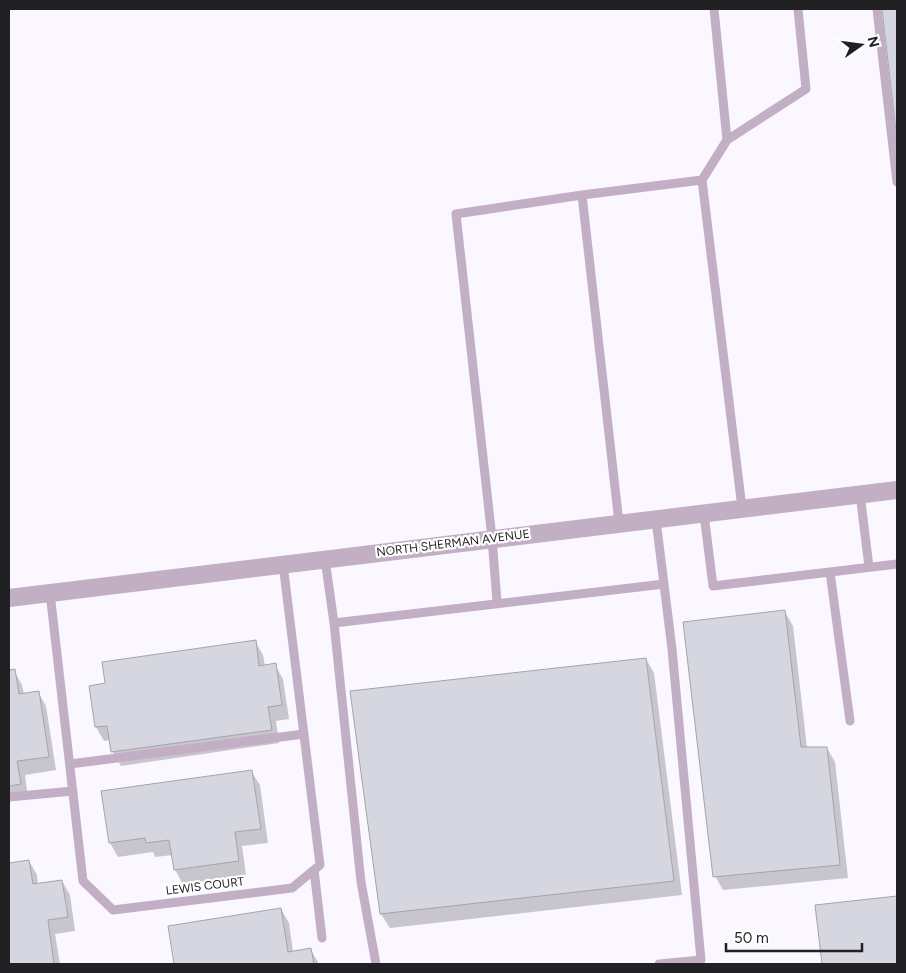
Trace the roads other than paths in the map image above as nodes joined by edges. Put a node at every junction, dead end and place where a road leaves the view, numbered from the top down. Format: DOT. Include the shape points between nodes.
graph roads {
  1 [pos="714,9"];
  2 [pos="798,9"];
  3 [pos="877,9"];
  4 [pos="728,140"];
  5 [pos="702,180"];
  6 [pos="897,182"];
  7 [pos="582,195"];
  8 [pos="897,490"];
  9 [pos="860,494"];
  10 [pos="742,508"];
  11 [pos="704,514"];
  12 [pos="656,520"];
  13 [pos="619,524"];
  14 [pos="492,538"];
  15 [pos="325,559"];
  16 [pos="283,564"];
  17 [pos="897,564"];
  18 [pos="868,567"];
  19 [pos="830,572"];
  20 [pos="664,584"];
  21 [pos="50,593"];
  22 [pos="9,598"];
  23 [pos="497,602"];
  24 [pos="334,623"];
  25 [pos="850,721"];
  26 [pos="304,734"];
  27 [pos="70,764"];
  28 [pos="73,791"];
  29 [pos="9,797"];
  30 [pos="314,870"];
  31 [pos="322,938"];
  32 [pos="376,964"];
  33 [pos="659,964"];
  1 -- 4 [label="lane"];
  2 -- 4 [label="lane" via="806,89"];
  3 -- 6 [label="lane"];
  4 -- 5 [label="lane"];
  5 -- 7 [label="lane"];
  5 -- 10 [label="lane"];
  7 -- 13 [label="lane"];
  7 -- 14 [label="lane" via="456,214"];
  8 -- 9 [label="street, NORTH SHERMAN AVENUE"];
  9 -- 10 [label="street, NORTH SHERMAN AVENUE"];
  9 -- 18 [label="lane"];
  10 -- 11 [label="street, NORTH SHERMAN AVENUE"];
  11 -- 12 [label="street, NORTH SHERMAN AVENUE"];
  11 -- 19 [label="lane" via="714,586"];
  12 -- 13 [label="street, NORTH SHERMAN AVENUE"];
  12 -- 20 [label="lane"];
  13 -- 14 [label="street, NORTH SHERMAN AVENUE"];
  14 -- 15 [label="street, NORTH SHERMAN AVENUE"];
  14 -- 23 [label="lane"];
  15 -- 16 [label="street, NORTH SHERMAN AVENUE"];
  15 -- 24 [label="lane"];
  16 -- 21 [label="street, NORTH SHERMAN AVENUE"];
  16 -- 26 [label="lane"];
  17 -- 18 [label="lane"];
  18 -- 19 [label="lane"];
  19 -- 25 [label="lane"];
  20 -- 23 [label="lane"];
  20 -- 33 [label="lane" via="701,960"];
  21 -- 22 [label="street, NORTH SHERMAN AVENUE"];
  21 -- 27 [label="lane, LEWIS COURT"];
  23 -- 24 [label="lane"];
  24 -- 32 [label="lane" via="361,882"];
  26 -- 27 [label="lane"];
  26 -- 30 [label="lane" via="320,865"];
  27 -- 28 [label="lane, LEWIS COURT"];
  28 -- 29 [label="lane"];
  28 -- 30 [label="lane, LEWIS COURT" via="83,881 113,910 292,888"];
  30 -- 31 [label="lane"];
}
